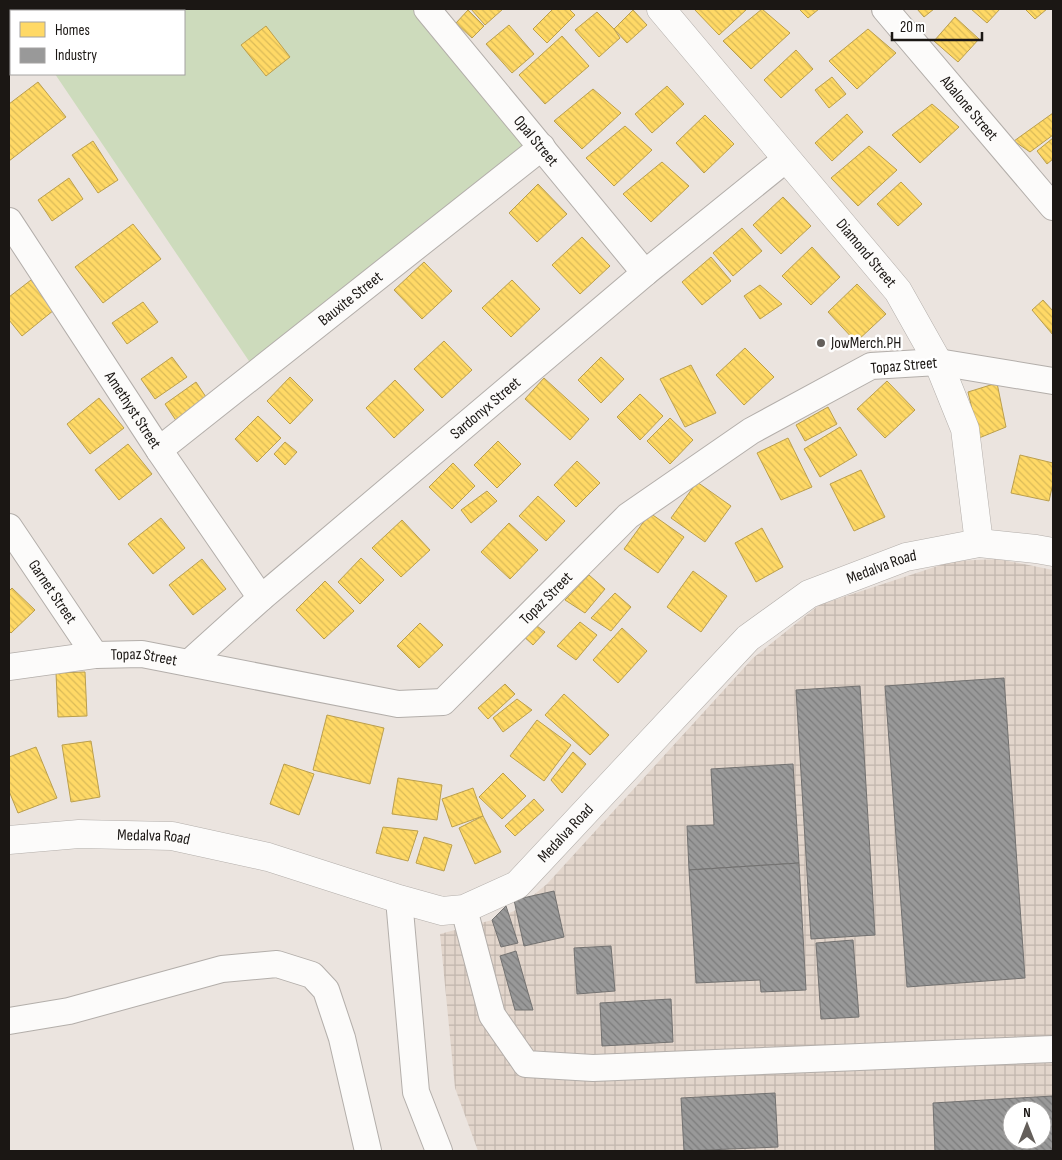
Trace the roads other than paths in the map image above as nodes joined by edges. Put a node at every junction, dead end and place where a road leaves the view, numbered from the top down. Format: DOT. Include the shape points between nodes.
graph roads {
  1 [pos="427,9"];
  2 [pos="660,9"];
  3 [pos="885,9"];
  4 [pos="542,147"];
  5 [pos="786,159"];
  6 [pos="1053,207"];
  7 [pos="9,221"];
  8 [pos="646,273"];
  9 [pos="938,362"];
  10 [pos="1053,381"];
  11 [pos="159,450"];
  12 [pos="9,527"];
  13 [pos="979,543"];
  14 [pos="1053,552"];
  15 [pos="261,598"];
  16 [pos="95,655"];
  17 [pos="189,663"];
  18 [pos="9,667"];
  19 [pos="9,840"];
  20 [pos="400,899"];
  21 [pos="464,909"];
  22 [pos="9,1020"];
  23 [pos="1053,1049"];
  24 [pos="368,1151"];
  25 [pos="439,1151"];
  1 -- 4 [label="street, Opal Street"];
  2 -- 5 [label="street, Diamond Street"];
  3 -- 6 [label="street, Abalone Street"];
  4 -- 8 [label="street, Opal Street"];
  4 -- 11 [label="street, Bauxite Street"];
  5 -- 8 [label="street, Sardonyx Street"];
  5 -- 9 [label="street, Diamond Street" via="898,291"];
  7 -- 11 [label="street, Amethyst Street"];
  8 -- 15 [label="street, Sardonyx Street"];
  9 -- 10 [label="street, Topaz Street"];
  9 -- 13 [label="street, Diamond Street" via="965,428"];
  9 -- 17 [label="street, Topaz Street" via="871,366 751,431 643,505 628,516 444,702 398,704"];
  11 -- 15 [label="street, Amethyst Street"];
  12 -- 16 [label="street, Garnet Street"];
  13 -- 14 [label="street, Medalva Road"];
  13 -- 21 [label="street, Medalva Road" via="906,556 809,594 748,638 517,885"];
  15 -- 17 [label="street, Sardonyx Street"];
  16 -- 17 [label="street, Topaz Street" via="142,654"];
  16 -- 18 [label="street, Topaz Street"];
  19 -- 20 [label="street, Medalva Road" via="79,834 172,836 268,857"];
  20 -- 21 [label="street, Medalva Road" via="442,911"];
  20 -- 25 [label="street" via="416,1092"];
  21 -- 23 [label="street" via="492,1016 526,1064 593,1068"];
  22 -- 24 [label="street" via="69,1011 222,969 277,964 312,975 326,990 342,1038"];
}
